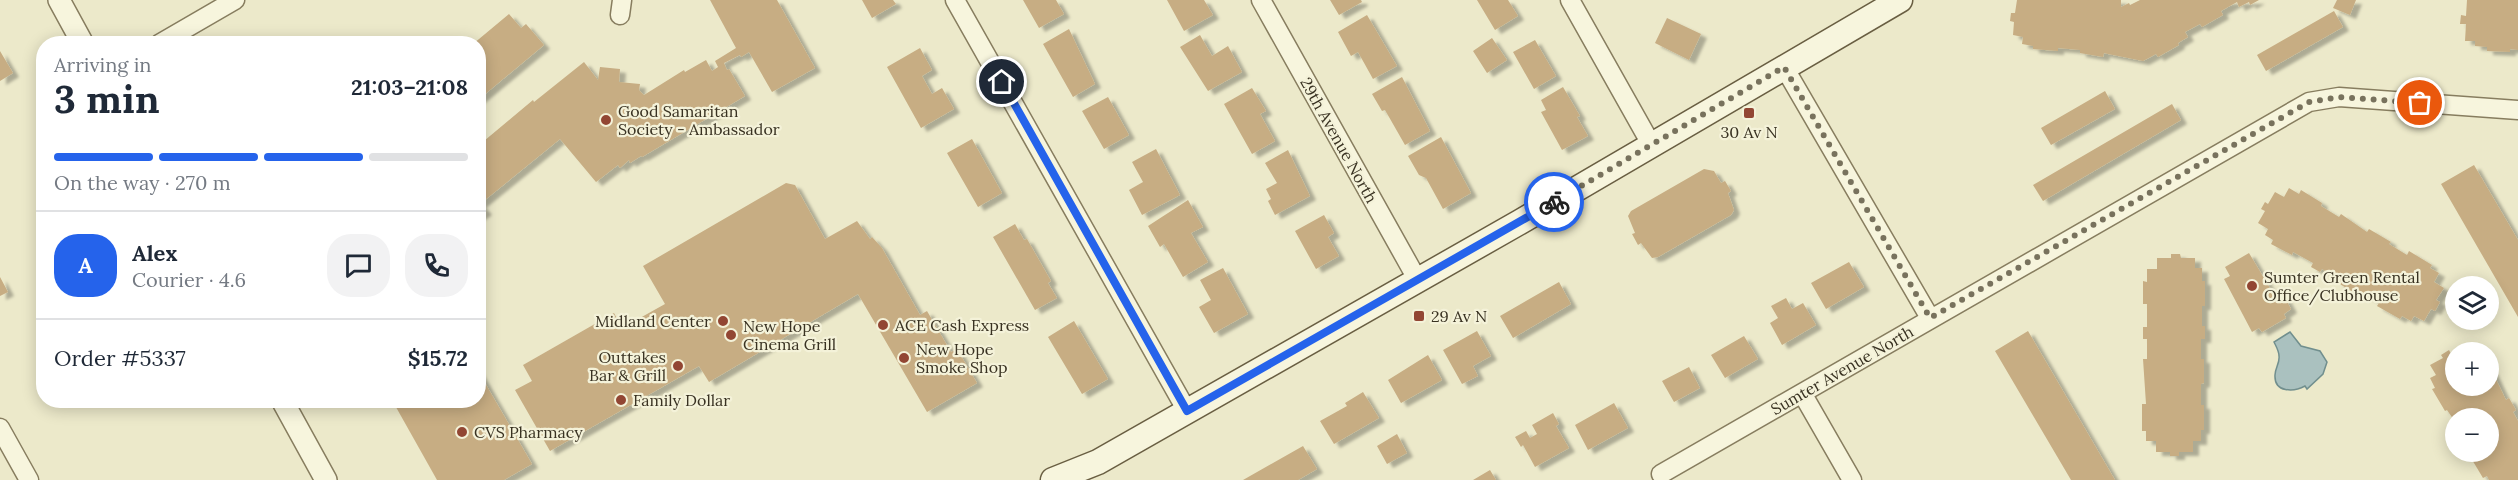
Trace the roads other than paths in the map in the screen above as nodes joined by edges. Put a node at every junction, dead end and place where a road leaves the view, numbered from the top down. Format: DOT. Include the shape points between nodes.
graph roads {
  1 [pos="59,0"];
  2 [pos="235,0"];
  3 [pos="955,0"];
  4 [pos="1261,0"];
  5 [pos="1570,0"];
  6 [pos="1900,0"];
  7 [pos="79,36"];
  8 [pos="173,36"];
  9 [pos="1784,67"];
  10 [pos="2518,110"];
  11 [pos="1651,144"];
  12 [pos="1417,279"];
  13 [pos="1930,318"];
  14 [pos="1802,393"];
  15 [pos="286,408"];
  16 [pos="1187,411"];
  17 [pos="0,430"];
  18 [pos="1098,462"];
  19 [pos="1654,478"];
  20 [pos="29,480"];
  21 [pos="326,480"];
  22 [pos="1053,480"];
  23 [pos="1077,480"];
  24 [pos="1852,480"];
  1 -- 7 [label="street"];
  2 -- 8 [label="street"];
  3 -- 16 [label="street"];
  4 -- 12 [label="street, 29th Avenue North"];
  5 -- 11 [label="street"];
  6 -- 9 [label="main road"];
  9 -- 11 [label="main road"];
  9 -- 13 [label="street"];
  10 -- 13 [label="street, Sumter Avenue North" via="2339,97 2309,102"];
  11 -- 12 [label="main road"];
  12 -- 16 [label="main road"];
  13 -- 14 [label="street, Sumter Avenue North"];
  14 -- 19 [label="street, Sumter Avenue North"];
  14 -- 24 [label="street"];
  15 -- 21 [label="street"];
  16 -- 18 [label="main road"];
  17 -- 20 [label="street"];
  18 -- 22 [label="main road"];
  18 -- 23 [label="main road"];
}
